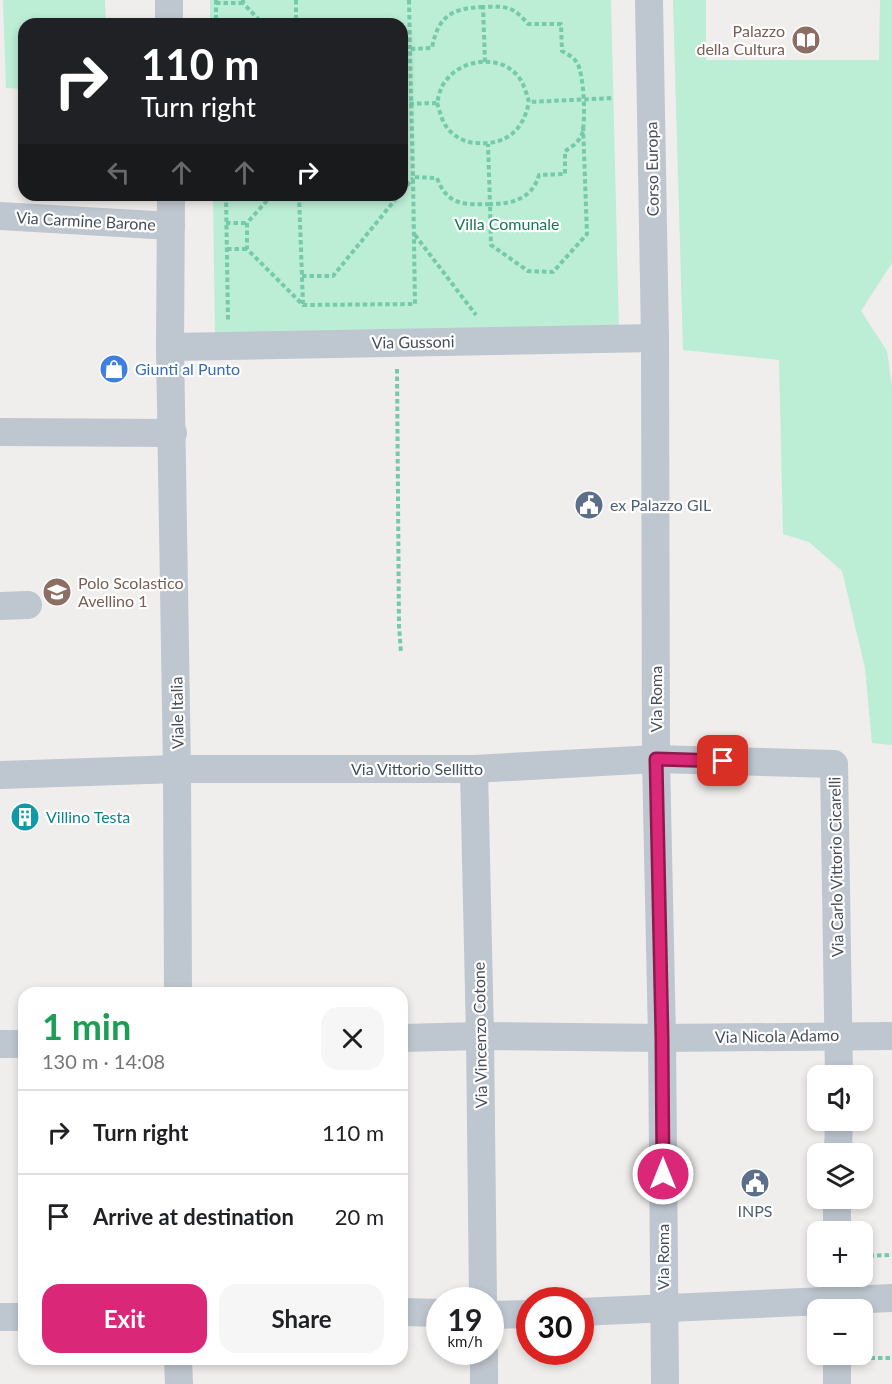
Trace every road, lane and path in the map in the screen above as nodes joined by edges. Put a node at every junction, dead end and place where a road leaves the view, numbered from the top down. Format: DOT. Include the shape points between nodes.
graph roads {
  1 [pos="169,0"];
  2 [pos="296,0"];
  3 [pos="409,0"];
  4 [pos="649,0"];
  5 [pos="243,1"];
  6 [pos="216,2"];
  7 [pos="483,7"];
  8 [pos="169,18"];
  9 [pos="216,18"];
  10 [pos="257,18"];
  11 [pos="296,18"];
  12 [pos="410,49"];
  13 [pos="485,62"];
  14 [pos="614,98"];
  15 [pos="583,99"];
  16 [pos="529,102"];
  17 [pos="408,103"];
  18 [pos="412,103"];
  19 [pos="437,103"];
  20 [pos="583,125"];
  21 [pos="488,144"];
  22 [pos="413,177"];
  23 [pos="408,183"];
  24 [pos="171,201"];
  25 [pos="226,201"];
  26 [pos="267,201"];
  27 [pos="299,201"];
  28 [pos="394,201"];
  29 [pos="490,204"];
  30 [pos="0,216"];
  31 [pos="247,223"];
  32 [pos="226,224"];
  33 [pos="171,226"];
  34 [pos="414,234"];
  35 [pos="227,249"];
  36 [pos="247,249"];
  37 [pos="302,276"];
  38 [pos="303,305"];
  39 [pos="655,338"];
  40 [pos="491,341"];
  41 [pos="397,343"];
  42 [pos="228,346"];
  43 [pos="170,347"];
  44 [pos="0,432"];
  45 [pos="173,433"];
  46 [pos="28,605"];
  47 [pos="0,606"];
  48 [pos="401,653"];
  49 [pos="656,759"];
  50 [pos="177,769"];
  51 [pos="474,769"];
  52 [pos="0,775"];
  53 [pos="177,987"];
  54 [pos="840,1035"];
  55 [pos="480,1036"];
  56 [pos="892,1036"];
  57 [pos="408,1038"];
  58 [pos="662,1038"];
  59 [pos="0,1044"];
  60 [pos="18,1044"];
  61 [pos="840,1065"];
  62 [pos="892,1255"];
  63 [pos="873,1256"];
  64 [pos="483,1287"];
  65 [pos="836,1295"];
  66 [pos="892,1298"];
  67 [pos="663,1310"];
  68 [pos="408,1312"];
  69 [pos="594,1312"];
  70 [pos="426,1313"];
  71 [pos="0,1317"];
  72 [pos="18,1317"];
  73 [pos="178,1365"];
  74 [pos="484,1365"];
  75 [pos="837,1365"];
  76 [pos="179,1384"];
  77 [pos="484,1384"];
  78 [pos="665,1384"];
  79 [pos="837,1384"];
  1 -- 8 [label="street"];
  2 -- 11 [label="path"];
  3 -- 12 [label="path"];
  4 -- 39 [label="street, Corso Europa"];
  5 -- 6 [label="path"];
  5 -- 10 [label="path"];
  6 -- 9 [label="path"];
  7 -- 12 [label="path" via="453,11 440,24 432,48"];
  7 -- 13 [label="path"];
  7 -- 15 [label="path" via="508,8 528,24 561,24 562,51 578,63"];
  12 -- 18 [label="path"];
  13 -- 16 [label="path" via="516,73"];
  13 -- 19 [label="path" via="456,69 446,79"];
  14 -- 15 [label="path"];
  15 -- 16 [label="path"];
  15 -- 20 [label="path"];
  16 -- 21 [label="path" via="515,131"];
  17 -- 18 [label="path"];
  18 -- 19 [label="path"];
  18 -- 22 [label="path"];
  19 -- 21 [label="path" via="448,129 459,138"];
  20 -- 29 [label="path" via="576,144 565,151 565,174 539,176 527,195 511,202"];
  20 -- 29 [label="path" via="587,234 553,272 528,271 491,245"];
  21 -- 29 [label="path"];
  22 -- 23 [label="path"];
  22 -- 29 [label="path" via="437,178 444,194 456,201"];
  22 -- 34 [label="path"];
  24 -- 33 [label="street, Viale Italia"];
  25 -- 32 [label="path"];
  26 -- 31 [label="path"];
  27 -- 37 [label="path"];
  28 -- 37 [label="path" via="333,276"];
  30 -- 33 [label="street, Via Carmine Barone"];
  31 -- 32 [label="path"];
  31 -- 36 [label="path"];
  32 -- 35 [label="path"];
  33 -- 43 [label="street, Viale Italia"];
  34 -- 38 [label="path" via="416,304"];
  34 -- 40 [label="path" via="490,333"];
  35 -- 36 [label="path"];
  35 -- 42 [label="path"];
  36 -- 38 [label="path"];
  37 -- 38 [label="path"];
  39 -- 40 [label="street, Via Gussoni"];
  39 -- 49 [label="street, Via Roma"];
  40 -- 41 [label="street, Via Gussoni"];
  41 -- 42 [label="street, Via Gussoni"];
  41 -- 48 [label="path"];
  42 -- 43 [label="street, Via Gussoni"];
  43 -- 45 [label="street, Viale Italia"];
  44 -- 45 [label="street"];
  45 -- 50 [label="street, Viale Italia"];
  46 -- 47 [label="street"];
  49 -- 51 [label="street, Via Vittorio Sellitto"];
  49 -- 54 [label="street, Via Carlo Vittorio Cicarelli" via="834,764"];
  49 -- 58 [label="street, Via Roma"];
  50 -- 51 [label="street, Via Vittorio Sellitto"];
  50 -- 52 [label="street, Via Vittorio Sellitto"];
  50 -- 53 [label="street, Viale Italia"];
  51 -- 55 [label="street, Via Vincenzo Cotone"];
  54 -- 56 [label="street, Via Nicola Adamo"];
  54 -- 58 [label="street, Via Nicola Adamo"];
  54 -- 61 [label="street, Via Carlo Vittorio Cicarelli"];
  55 -- 57 [label="street, Via Nicola Adamo"];
  55 -- 58 [label="street, Via Nicola Adamo"];
  55 -- 64 [label="street, Via Vincenzo Cotone"];
  58 -- 67 [label="street, Via Roma"];
  59 -- 60 [label="street"];
  62 -- 63 [label="path"];
  65 -- 66 [label="street"];
  65 -- 67 [label="street"];
  67 -- 69 [label="street"];
  67 -- 78 [label="street, Via Roma"];
  68 -- 70 [label="street"];
  71 -- 72 [label="street"];
  73 -- 76 [label="street"];
  74 -- 77 [label="street"];
  75 -- 79 [label="street"];
}
